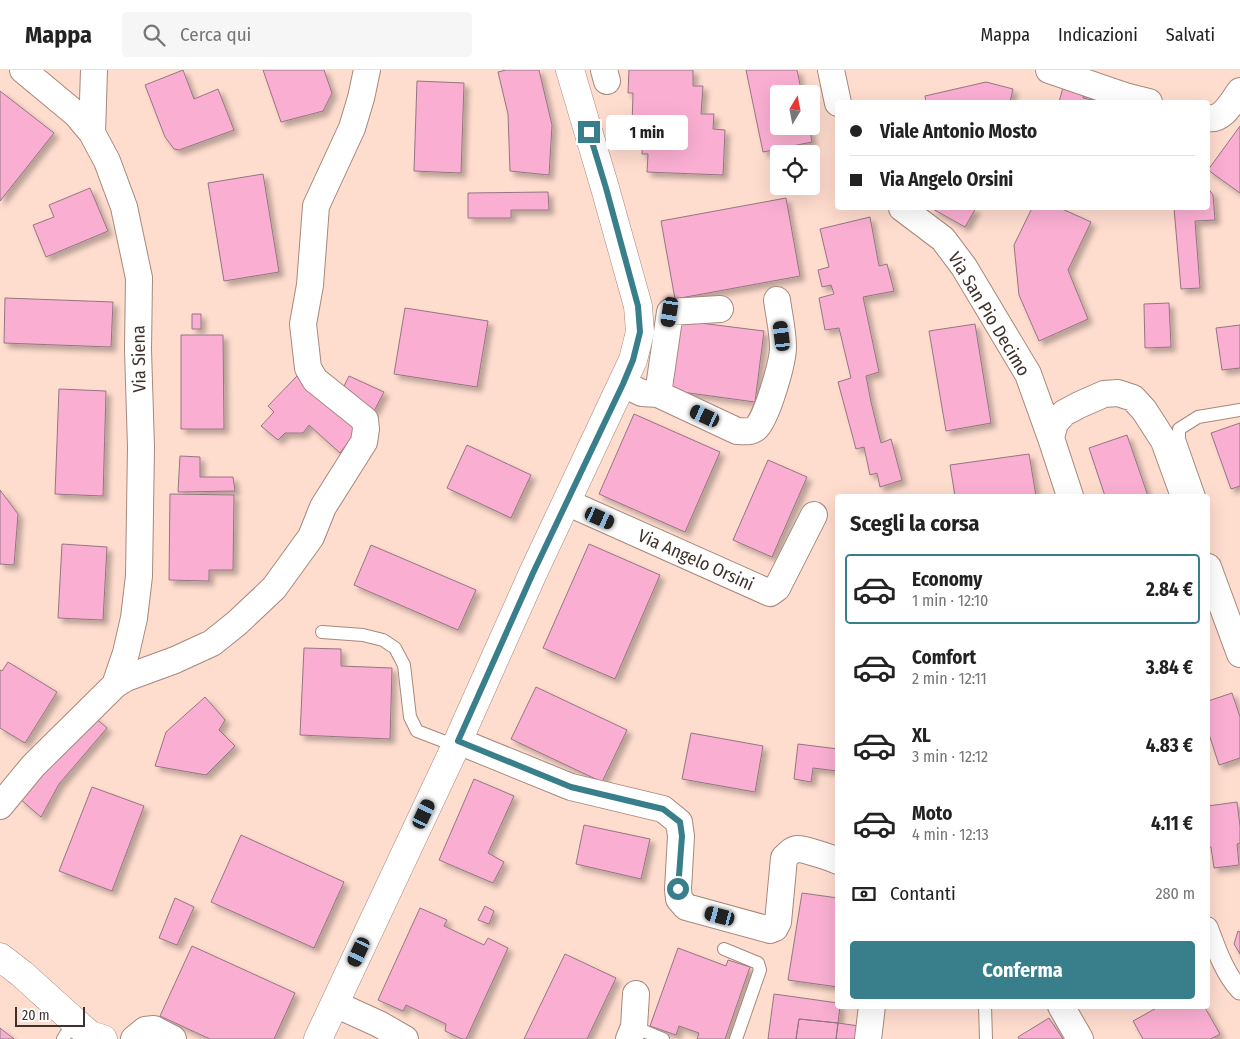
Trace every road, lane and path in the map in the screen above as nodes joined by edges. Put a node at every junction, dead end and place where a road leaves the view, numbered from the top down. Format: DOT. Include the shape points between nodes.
graph roads {
  1 [pos="22,70"];
  2 [pos="94,70"];
  3 [pos="367,70"];
  4 [pos="570,70"];
  5 [pos="832,70"];
  6 [pos="1049,70"];
  7 [pos="1240,91"];
  8 [pos="837,100"];
  9 [pos="1141,100"];
  10 [pos="1210,118"];
  11 [pos="92,133"];
  12 [pos="905,210"];
  13 [pos="777,300"];
  14 [pos="720,310"];
  15 [pos="623,384"];
  16 [pos="658,394"];
  17 [pos="1240,410"];
  18 [pos="1050,438"];
  19 [pos="1069,494"];
  20 [pos="1183,494"];
  21 [pos="1198,494"];
  22 [pos="566,502"];
  23 [pos="814,515"];
  24 [pos="1210,572"];
  25 [pos="322,632"];
  26 [pos="1240,654"];
  27 [pos="115,685"];
  28 [pos="457,743"];
  29 [pos="0,806"];
  30 [pos="835,860"];
  31 [pos="1210,932"];
  32 [pos="724,949"];
  33 [pos="0,957"];
  34 [pos="1240,990"];
  35 [pos="636,994"];
  36 [pos="335,1004"];
  37 [pos="872,1009"];
  38 [pos="985,1009"];
  39 [pos="1063,1009"];
  40 [pos="631,1033"];
  41 [pos="84,1035"];
  42 [pos="134,1039"];
  43 [pos="173,1039"];
  44 [pos="318,1039"];
  45 [pos="405,1039"];
  46 [pos="663,1039"];
  47 [pos="736,1039"];
  48 [pos="868,1039"];
  49 [pos="986,1039"];
  50 [pos="1080,1039"];
  1 -- 11 [label="street, Via Siena" via="76,114"];
  2 -- 11 [label="street"];
  3 -- 27 [label="street" via="352,128 316,206 310,285 303,324 308,368 315,380 365,420 364,442 323,507 311,537 268,594 212,643"];
  4 -- 15 [label="street" via="638,306 640,332"];
  5 -- 8 [label="street"];
  6 -- 9 [label="street"];
  7 -- 10 [label="street" via="1224,112"];
  11 -- 27 [label="street, Via Siena" via="107,161 124,208 139,278 141,447 138,576 134,618"];
  12 -- 18 [label="street, Via San Pio Decimo" via="943,239 964,267 1028,374"];
  13 -- 16 [label="street" via="783,348 776,383 755,429 737,431"];
  14 -- 16 [label="street" via="670,312"];
  15 -- 16 [label="street" via="642,393"];
  15 -- 22 [label="street"];
  17 -- 21 [label="lane" via="1198,417 1179,429 1179,439"];
  18 -- 19 [label="street, Via San Pio Decimo"];
  18 -- 20 [label="street" via="1055,423 1079,404 1104,394 1118,393 1133,398 1164,442"];
  22 -- 23 [label="street, Via Angelo Orsini" via="770,594 777,588"];
  22 -- 28 [label="street"];
  24 -- 26 [label="street"];
  25 -- 28 [label="lane" via="363,635 383,640 394,648 404,665 410,717 417,731"];
  27 -- 29 [label="street" via="33,766"];
  28 -- 30 [label="street" via="571,787 663,809 680,822 678,889 679,899 686,907 770,930 778,922 784,858 798,849"];
  28 -- 36 [label="street"];
  31 -- 34 [label="street" via="1233,983"];
  32 -- 47 [label="lane" via="758,963 760,970"];
  33 -- 41 [label="street" via="22,974"];
  35 -- 40 [label="street"];
  36 -- 44 [label="street"];
  36 -- 45 [label="street"];
  37 -- 48 [label="street"];
  38 -- 49 [label="lane"];
  39 -- 50 [label="street"];
  40 -- 46 [label="lane"];
  42 -- 43 [label="street" via="145,1030 154,1029"];
}
